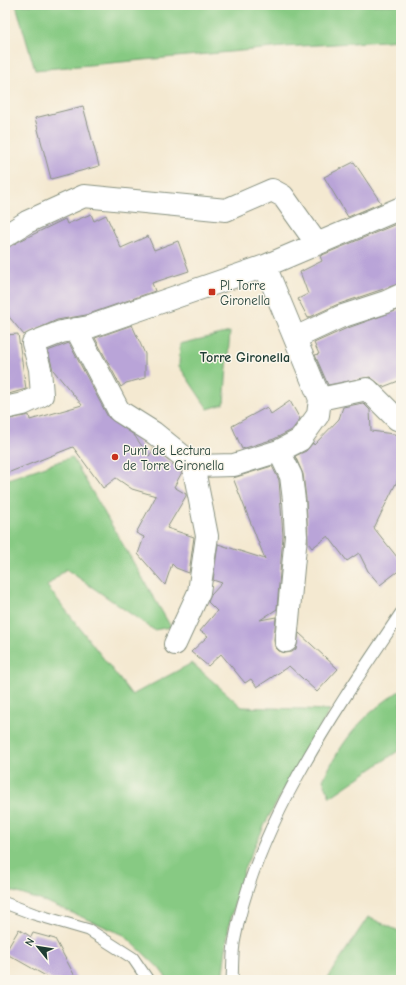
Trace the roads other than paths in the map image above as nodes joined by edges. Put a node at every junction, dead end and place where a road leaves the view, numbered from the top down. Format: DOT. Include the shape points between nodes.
graph roads {
  1 [pos="401,208"];
  2 [pos="5,236"];
  3 [pos="317,244"];
  4 [pos="265,266"];
  5 [pos="401,295"];
  6 [pos="76,329"];
  7 [pos="295,338"];
  8 [pos="320,399"];
  9 [pos="5,408"];
  10 [pos="401,420"];
  11 [pos="279,451"];
  12 [pos="195,466"];
  13 [pos="401,613"];
  14 [pos="286,641"];
  15 [pos="176,644"];
  16 [pos="5,902"];
  17 [pos="148,980"];
  18 [pos="232,980"];
  1 -- 3 [label="street"];
  2 -- 3 [label="street" via="26,222 84,196 226,210 272,190 283,196"];
  3 -- 4 [label="street"];
  4 -- 6 [label="street" via="89,327"];
  4 -- 7 [label="street"];
  5 -- 7 [label="street" via="340,317"];
  6 -- 9 [label="street" via="33,343 40,369 42,395 23,404"];
  6 -- 12 [label="street" via="120,411 154,433"];
  7 -- 8 [label="street"];
  8 -- 10 [label="street" via="367,389"];
  8 -- 11 [label="street" via="318,416 300,440"];
  11 -- 12 [label="street" via="234,465"];
  11 -- 14 [label="street" via="291,476 296,536"];
  12 -- 15 [label="street" via="207,536 199,592"];
  13 -- 18 [label="lane" via="299,770 264,845 236,932"];
  16 -- 17 [label="lane" via="34,914 89,930 133,958"];
}
